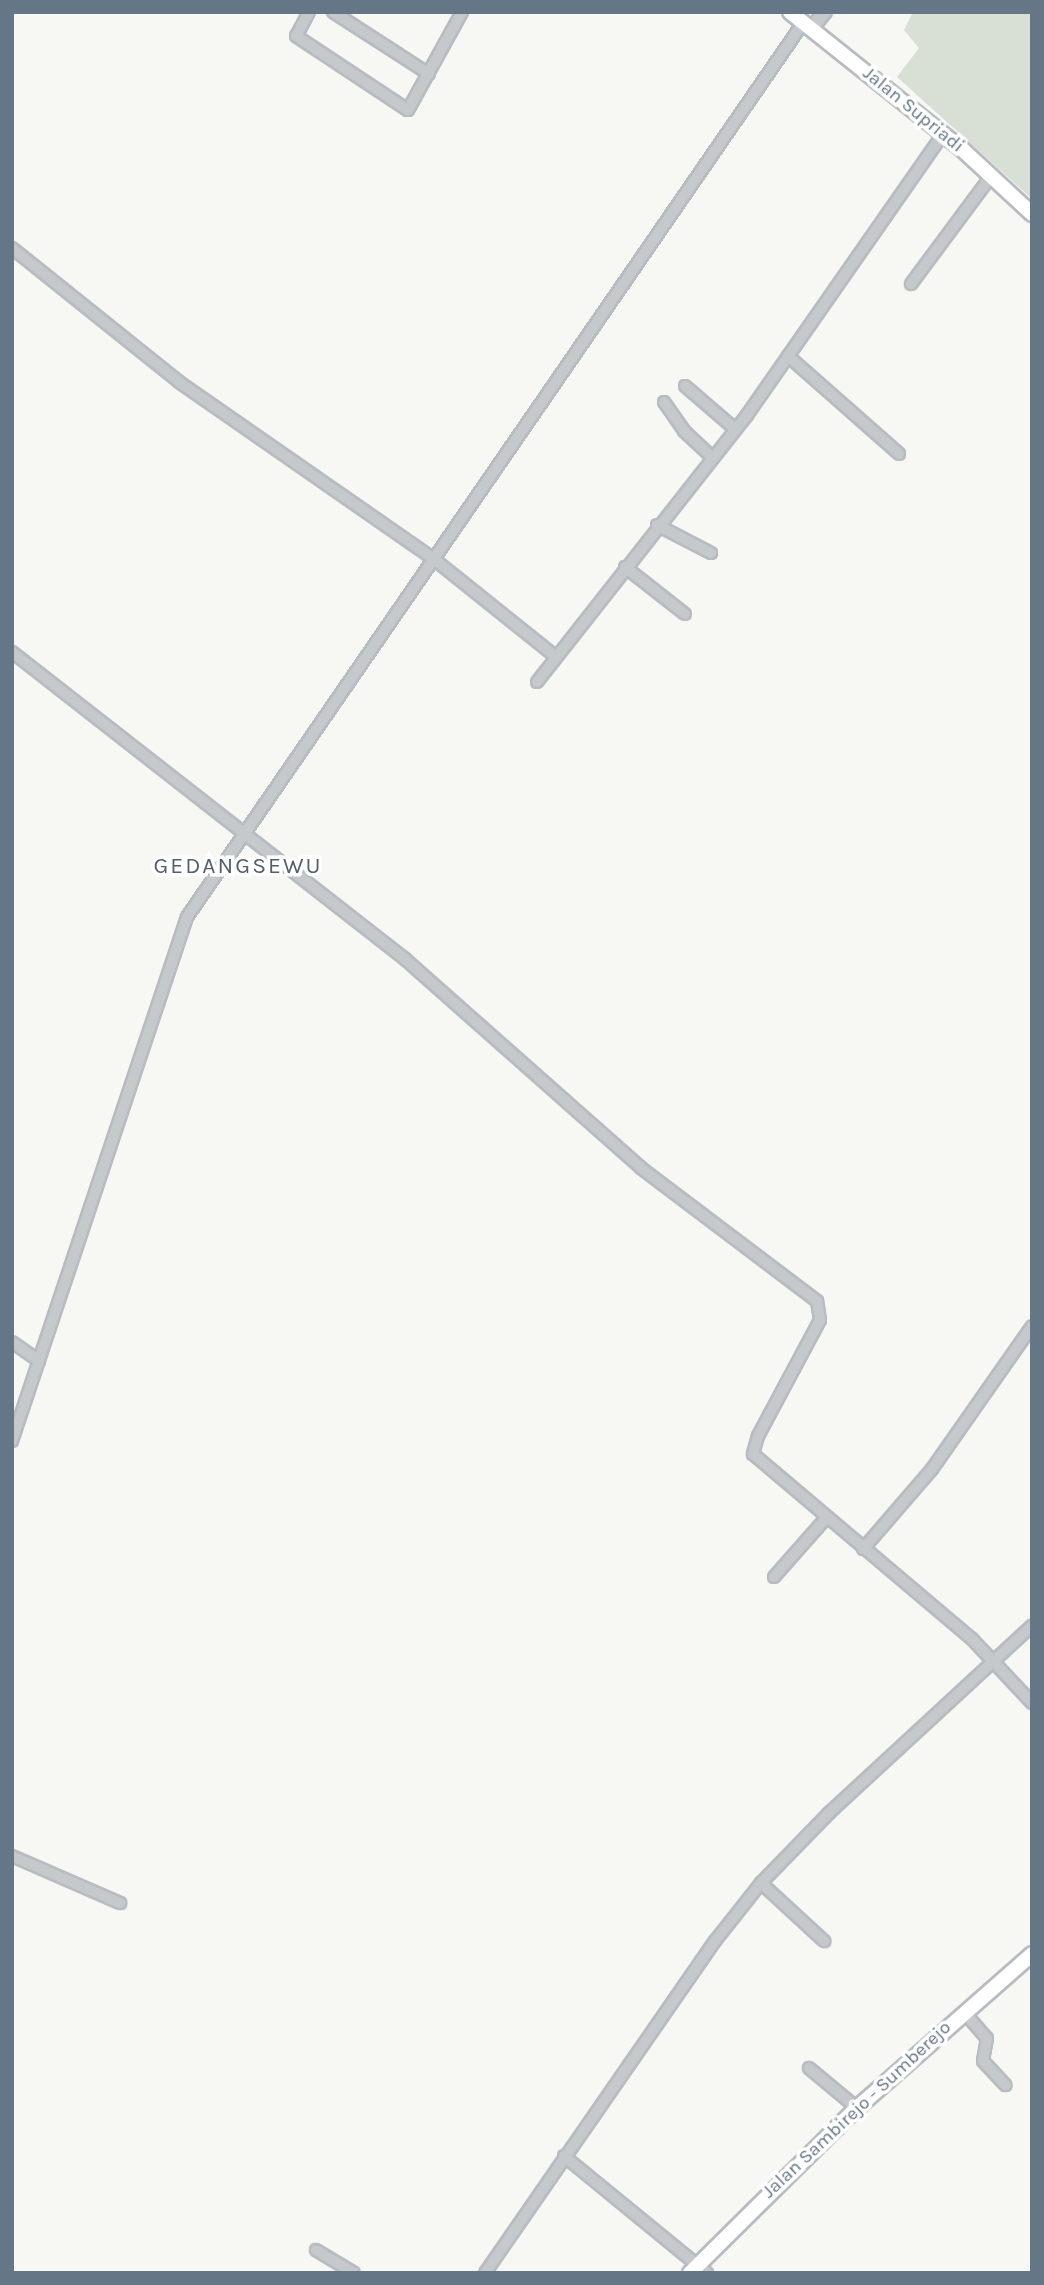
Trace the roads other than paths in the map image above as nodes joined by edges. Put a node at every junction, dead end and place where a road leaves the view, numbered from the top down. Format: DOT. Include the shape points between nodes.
graph roads {
  1 [pos="309,12"];
  2 [pos="334,12"];
  3 [pos="462,12"];
  4 [pos="790,12"];
  5 [pos="825,12"];
  6 [pos="346,16"];
  7 [pos="807,26"];
  8 [pos="429,74"];
  9 [pos="943,134"];
  10 [pos="992,175"];
  11 [pos="1032,214"];
  12 [pos="12,247"];
  13 [pos="911,284"];
  14 [pos="788,356"];
  15 [pos="685,386"];
  16 [pos="664,402"];
  17 [pos="736,429"];
  18 [pos="899,454"];
  19 [pos="712,457"];
  20 [pos="657,524"];
  21 [pos="711,554"];
  22 [pos="435,559"];
  23 [pos="625,566"];
  24 [pos="685,614"];
  25 [pos="12,652"];
  26 [pos="555,656"];
  27 [pos="537,682"];
  28 [pos="247,835"];
  29 [pos="1032,1326"];
  30 [pos="12,1342"];
  31 [pos="39,1360"];
  32 [pos="12,1441"];
  33 [pos="827,1518"];
  34 [pos="863,1549"];
  35 [pos="774,1577"];
  36 [pos="1032,1626"];
  37 [pos="993,1660"];
  38 [pos="1032,1703"];
  39 [pos="12,1856"];
  40 [pos="761,1883"];
  41 [pos="120,1903"];
  42 [pos="824,1941"];
  43 [pos="1032,1954"];
  44 [pos="964,2012"];
  45 [pos="810,2068"];
  46 [pos="1005,2085"];
  47 [pos="857,2108"];
  48 [pos="565,2156"];
  49 [pos="316,2250"];
  50 [pos="698,2270"];
  51 [pos="354,2273"];
  52 [pos="485,2273"];
  1 -- 8 [label="street" via="296,36 404,109 411,108"];
  2 -- 6 [label="street"];
  3 -- 8 [label="street"];
  4 -- 7 [label="main road, Jalan Supriadi"];
  5 -- 7 [label="street"];
  6 -- 8 [label="street"];
  7 -- 9 [label="main road, Jalan Supriadi"];
  7 -- 22 [label="street"];
  9 -- 10 [label="main road, Jalan Supriadi"];
  9 -- 14 [label="street"];
  10 -- 11 [label="main road, Jalan Supriadi"];
  10 -- 13 [label="street"];
  12 -- 22 [label="street" via="179,382"];
  14 -- 17 [label="street"];
  14 -- 18 [label="street"];
  15 -- 17 [label="street"];
  16 -- 19 [label="street" via="684,431"];
  17 -- 19 [label="street"];
  19 -- 20 [label="street"];
  20 -- 21 [label="street"];
  20 -- 23 [label="street"];
  22 -- 26 [label="street"];
  22 -- 28 [label="street"];
  23 -- 24 [label="street"];
  23 -- 26 [label="street"];
  25 -- 28 [label="street"];
  26 -- 27 [label="street"];
  28 -- 31 [label="street" via="187,918"];
  28 -- 33 [label="street" via="405,959 641,1168 817,1301 820,1320 758,1436 754,1454"];
  29 -- 34 [label="street" via="932,1469"];
  30 -- 31 [label="street"];
  31 -- 32 [label="street"];
  33 -- 34 [label="street"];
  33 -- 35 [label="street"];
  34 -- 37 [label="street"];
  36 -- 37 [label="street"];
  37 -- 38 [label="street"];
  37 -- 40 [label="street"];
  39 -- 41 [label="street"];
  40 -- 42 [label="street"];
  40 -- 48 [label="street"];
  43 -- 44 [label="main road, Jalan Sambirejo - Sumberejo"];
  44 -- 46 [label="street" via="988,2040 983,2061"];
  44 -- 47 [label="main road, Jalan Sambirejo - Sumberejo"];
  45 -- 47 [label="street"];
  47 -- 50 [label="main road, Jalan Sambirejo - Sumberejo"];
  48 -- 50 [label="street"];
  48 -- 52 [label="street"];
  49 -- 51 [label="street"];
}
